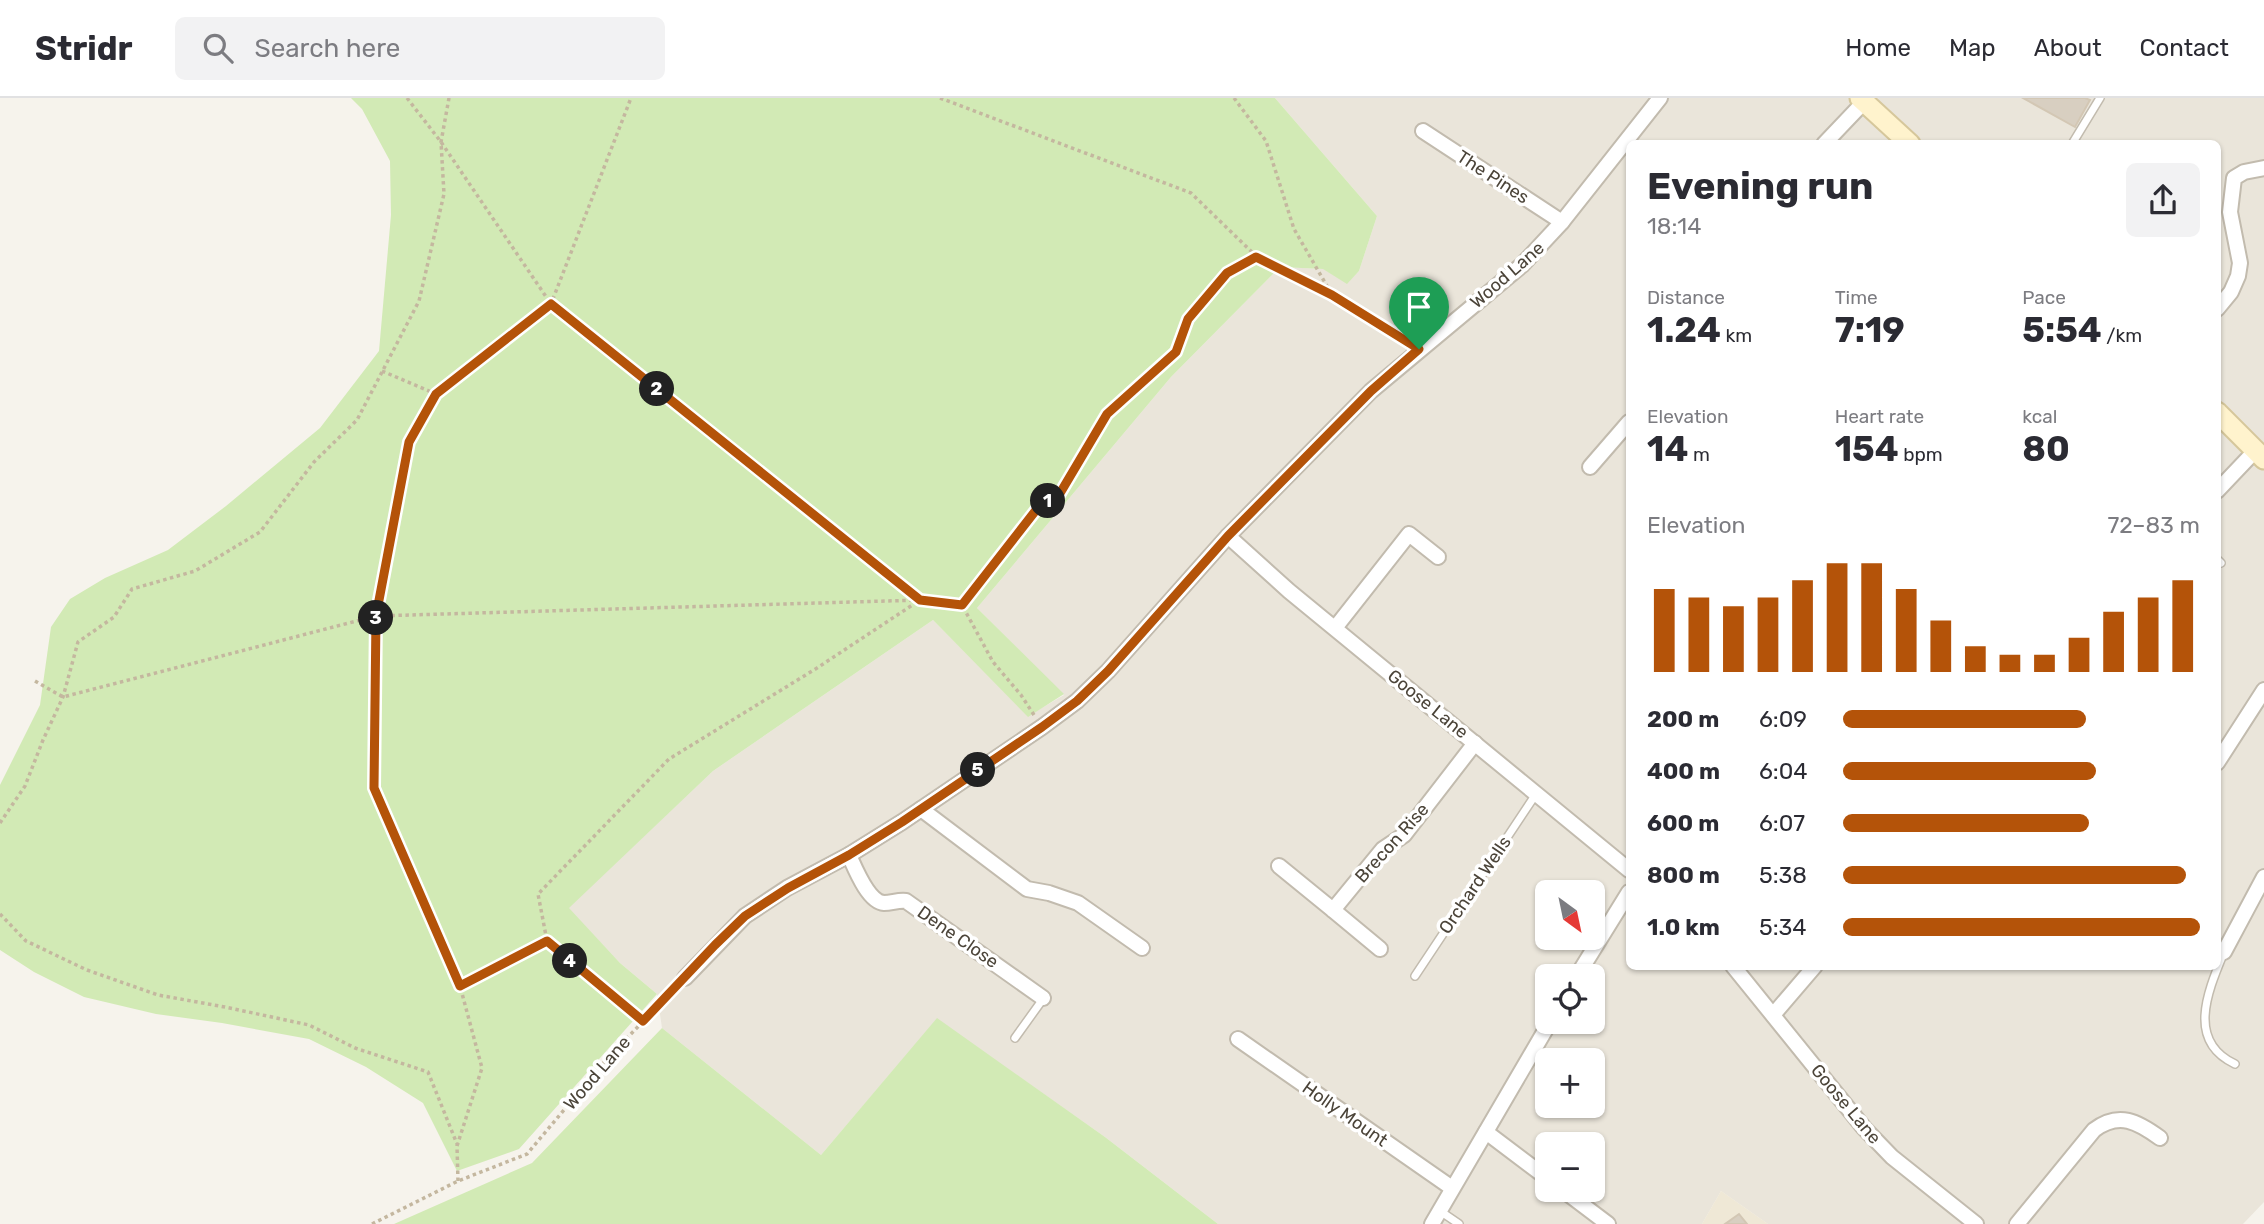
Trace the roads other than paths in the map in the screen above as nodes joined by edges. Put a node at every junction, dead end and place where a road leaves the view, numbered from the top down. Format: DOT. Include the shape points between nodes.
graph roads {
  1 [pos="1660,98"];
  2 [pos="2100,98"];
  3 [pos="1862,100"];
  4 [pos="1423,131"];
  5 [pos="1627,140"];
  6 [pos="1827,140"];
  7 [pos="1906,140"];
  8 [pos="2074,140"];
  9 [pos="1626,141"];
  10 [pos="2264,168"];
  11 [pos="1562,222"];
  12 [pos="2221,304"];
  13 [pos="2221,416"];
  14 [pos="1626,425"];
  15 [pos="2260,455"];
  16 [pos="1590,467"];
  17 [pos="2221,488"];
  18 [pos="1228,536"];
  19 [pos="1438,557"];
  20 [pos="1335,628"];
  21 [pos="2264,690"];
  22 [pos="1475,743"];
  23 [pos="2221,756"];
  24 [pos="1536,793"];
  25 [pos="920,809"];
  26 [pos="849,855"];
  27 [pos="1279,866"];
  28 [pos="1626,868"];
  29 [pos="2264,877"];
  30 [pos="1626,897"];
  31 [pos="1333,910"];
  32 [pos="1142,948"];
  33 [pos="1380,949"];
  34 [pos="2224,951"];
  35 [pos="2221,960"];
  36 [pos="1584,964"];
  37 [pos="1735,970"];
  38 [pos="1812,970"];
  39 [pos="2218,970"];
  40 [pos="1415,976"];
  41 [pos="685,978"];
  42 [pos="1043,998"];
  43 [pos="1773,1015"];
  44 [pos="1543,1034"];
  45 [pos="1015,1038"];
  46 [pos="1238,1039"];
  47 [pos="2235,1064"];
  48 [pos="1486,1132"];
  49 [pos="2160,1138"];
  50 [pos="1535,1169"];
  51 [pos="1452,1188"];
  52 [pos="1579,1202"];
  53 [pos="1439,1211"];
  54 [pos="1432,1224"];
  55 [pos="1459,1224"];
  56 [pos="1608,1224"];
  57 [pos="1976,1224"];
  58 [pos="2017,1224"];
  1 -- 5 [label="street, Wood Lane"];
  2 -- 8 [label="lane"];
  3 -- 6 [label="street"];
  3 -- 7 [label="main road"];
  4 -- 11 [label="street, The Pines"];
  9 -- 11 [label="street, Wood Lane"];
  10 -- 12 [label="street" via="2234,178 2230,212 2239,250 2238,276"];
  11 -- 18 [label="street, Wood Lane" via="1522,265 1371,391"];
  13 -- 15 [label="main road"];
  14 -- 16 [label="street"];
  15 -- 17 [label="street"];
  18 -- 20 [label="street, Goose Lane"];
  18 -- 25 [label="street, Wood Lane" via="1077,701"];
  19 -- 20 [label="street" via="1409,534"];
  20 -- 22 [label="street, Goose Lane"];
  21 -- 23 [label="street"];
  22 -- 24 [label="street, Goose Lane"];
  22 -- 31 [label="street, Brecon Rise" via="1404,835 1383,849"];
  24 -- 28 [label="street, Goose Lane"];
  24 -- 40 [label="lane, Orchard Wells"];
  25 -- 26 [label="street, Wood Lane"];
  25 -- 32 [label="street" via="1027,889 1078,903"];
  26 -- 41 [label="street, Wood Lane" via="745,916"];
  26 -- 42 [label="street, Dene Close" via="876,901 906,901"];
  27 -- 31 [label="street"];
  29 -- 34 [label="street"];
  30 -- 36 [label="street"];
  31 -- 33 [label="street"];
  34 -- 35 [label="lane"];
  37 -- 43 [label="street, Goose Lane"];
  38 -- 43 [label="street"];
  39 -- 47 [label="lane" via="2204,1025 2207,1039 2223,1058"];
  42 -- 45 [label="lane"];
  43 -- 57 [label="street, Goose Lane" via="1892,1157"];
  44 -- 48 [label="street"];
  46 -- 51 [label="street, Holly Mount"];
  48 -- 50 [label="street"];
  48 -- 51 [label="street"];
  49 -- 58 [label="street" via="2130,1120 2102,1124"];
  51 -- 53 [label="street"];
  52 -- 56 [label="street"];
  53 -- 54 [label="street"];
  53 -- 55 [label="lane"];
}
